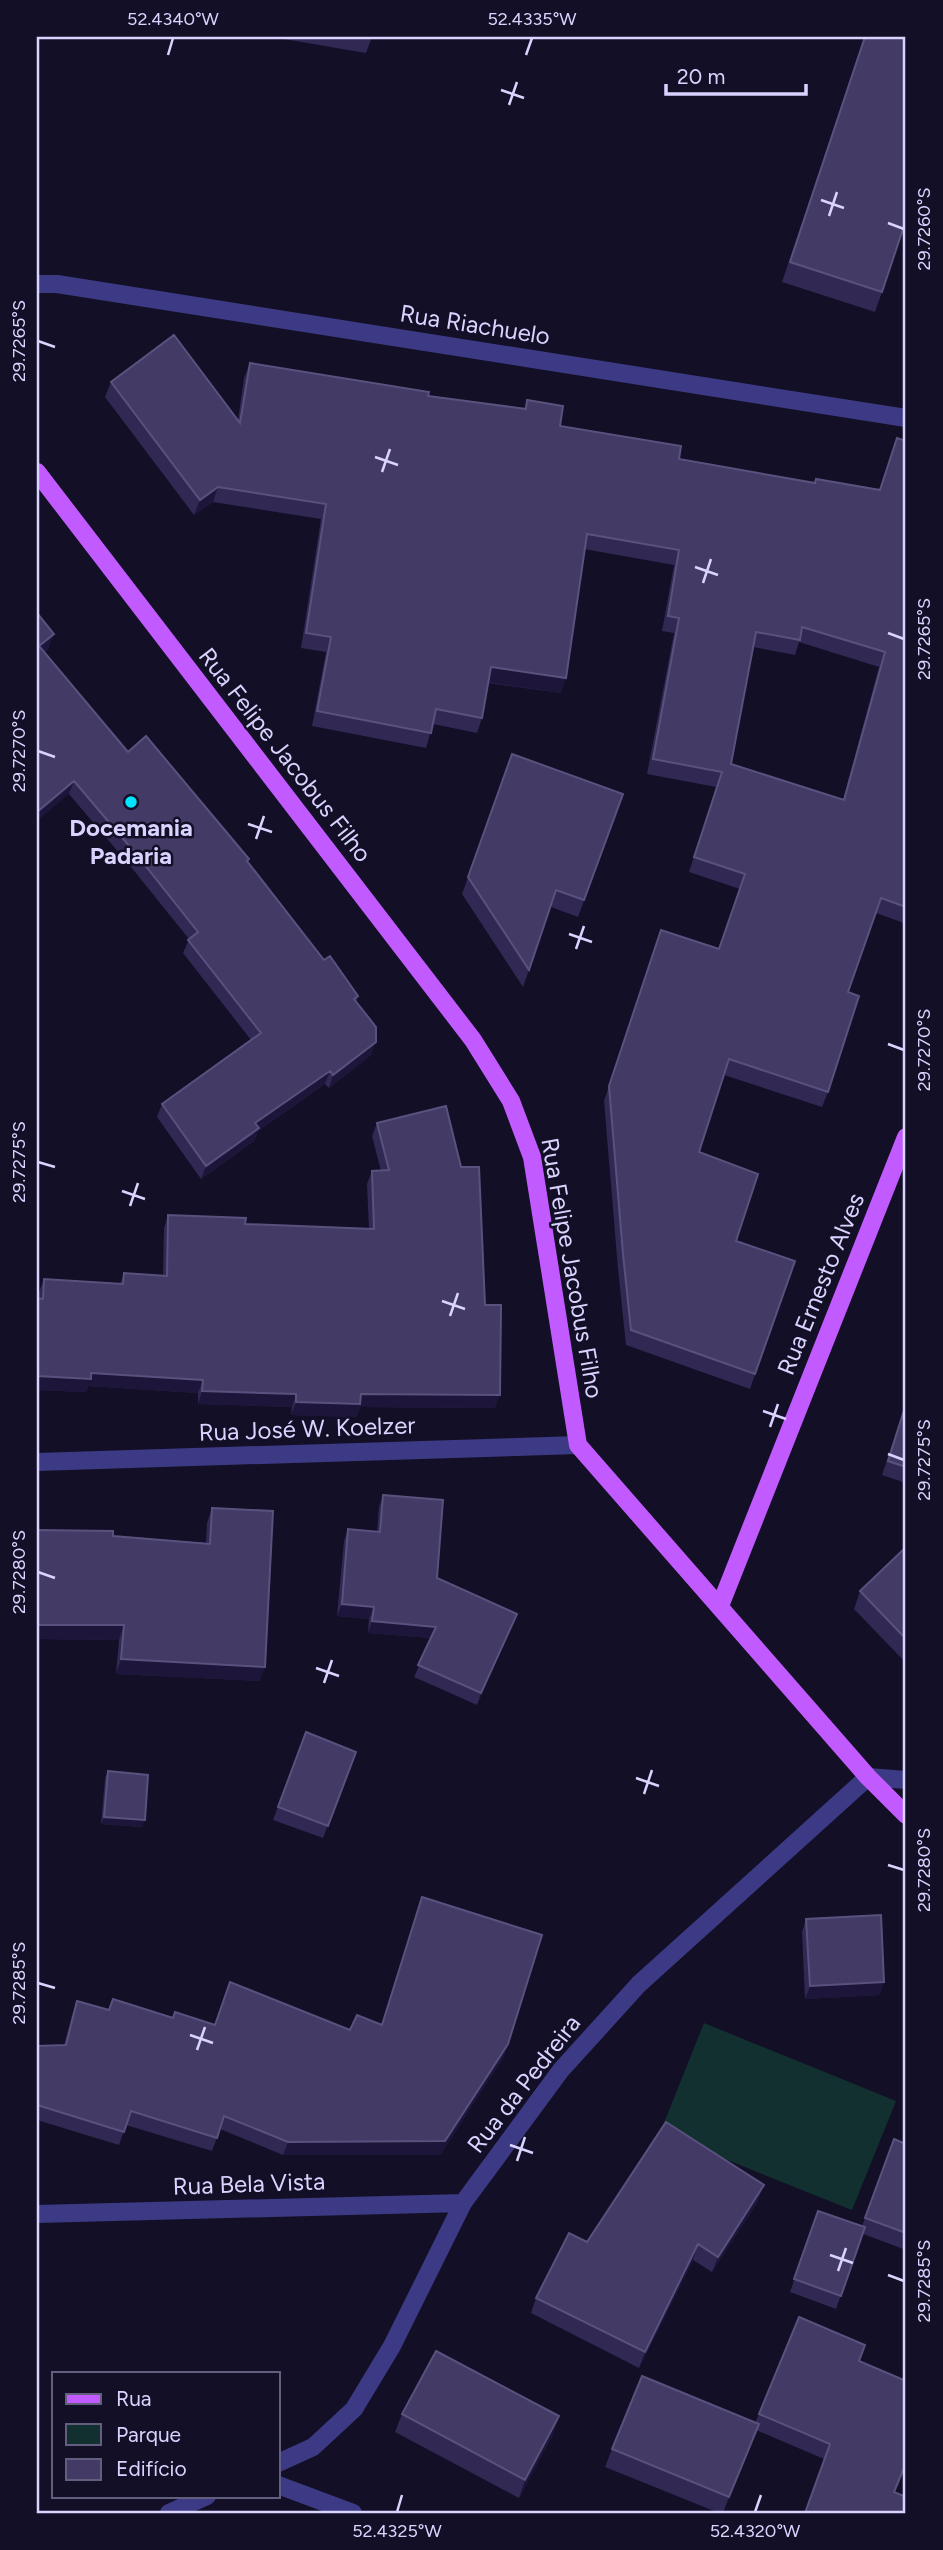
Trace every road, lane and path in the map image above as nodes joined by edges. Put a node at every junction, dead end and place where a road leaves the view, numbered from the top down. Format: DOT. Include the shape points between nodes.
graph roads {
  1 [pos="37,284"];
  2 [pos="906,418"];
  3 [pos="37,472"];
  4 [pos="906,1137"];
  5 [pos="578,1445"];
  6 [pos="37,1462"];
  7 [pos="720,1606"];
  8 [pos="868,1777"];
  9 [pos="906,1780"];
  10 [pos="906,1815"];
  11 [pos="463,2203"];
  12 [pos="37,2214"];
  13 [pos="280,2462"];
  14 [pos="280,2486"];
  15 [pos="203,2498"];
  16 [pos="169,2513"];
  17 [pos="353,2513"];
  1 -- 2 [label="street, Rua Riachuelo"];
  3 -- 5 [label="main road, Rua Felipe Jacobus Filho" via="474,1040 511,1101 532,1157"];
  4 -- 7 [label="main road, Rua Ernesto Alves"];
  5 -- 6 [label="street, Rua José W. Koelzer"];
  5 -- 7 [label="main road"];
  7 -- 8 [label="main road"];
  8 -- 9 [label="street"];
  8 -- 10 [label="main road"];
  8 -- 11 [label="street, Rua da Pedreira" via="639,1984 561,2070"];
  11 -- 12 [label="street, Rua Bela Vista"];
  11 -- 13 [label="street, Rua da Pedreira" via="392,2346 355,2409 313,2447"];
  14 -- 17 [label="street"];
  15 -- 16 [label="street"];
}
